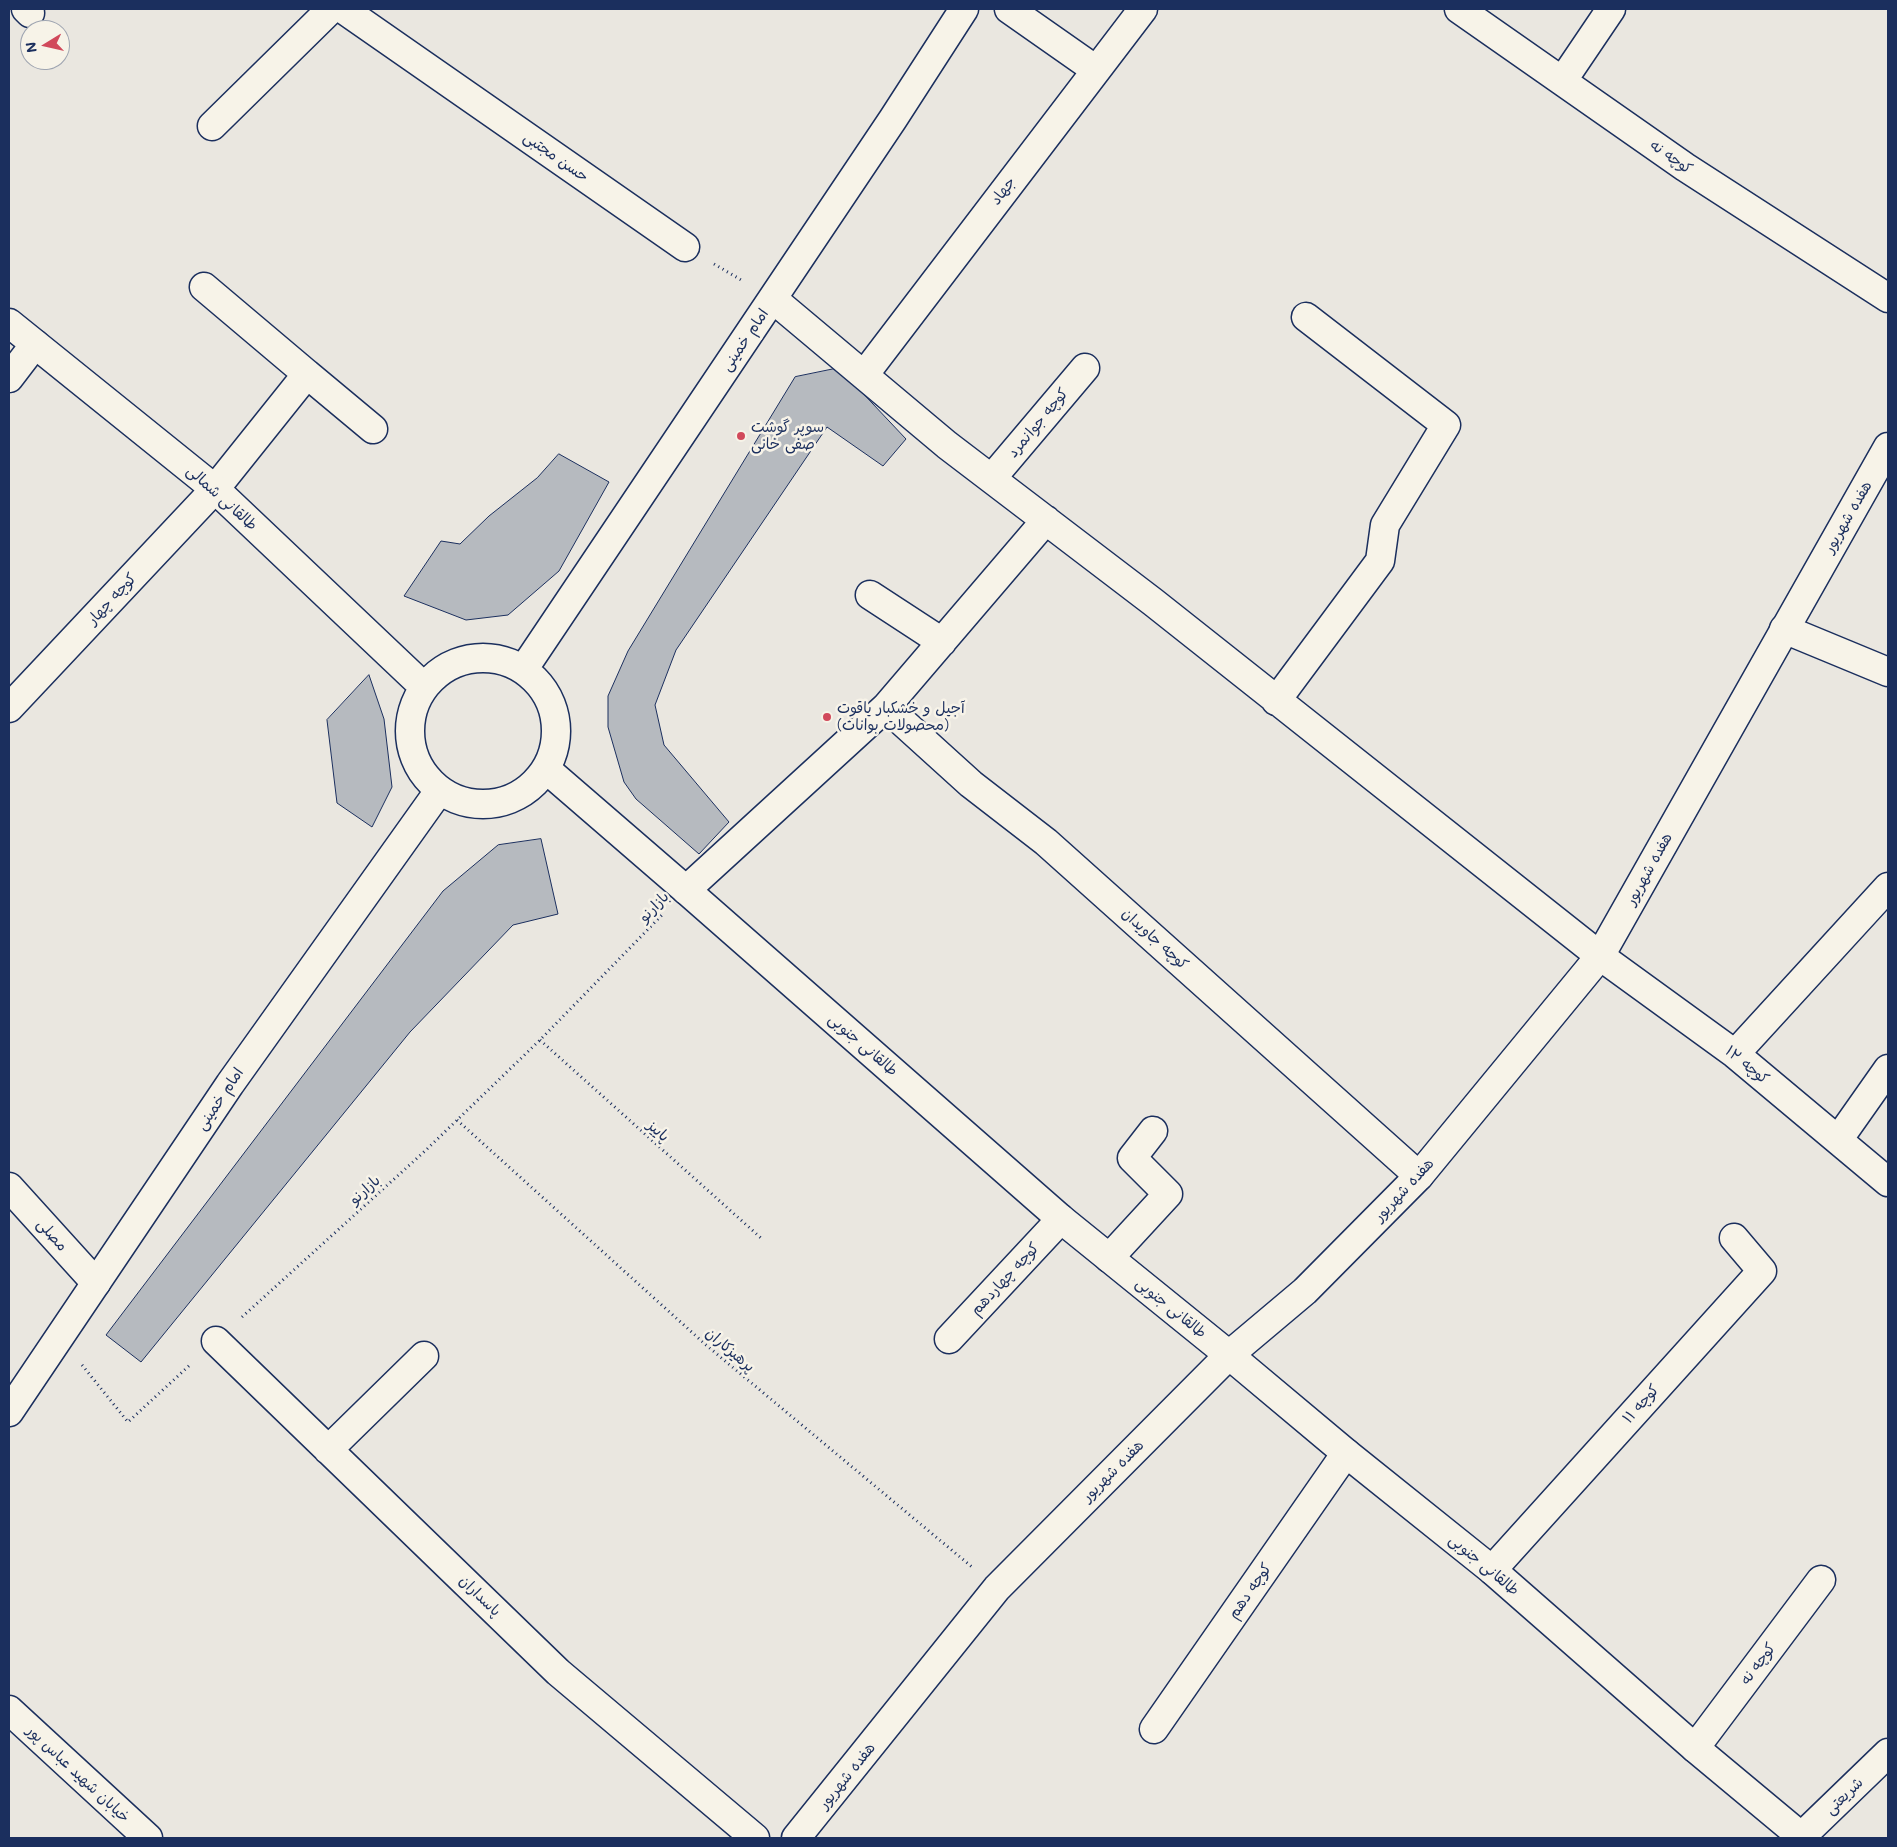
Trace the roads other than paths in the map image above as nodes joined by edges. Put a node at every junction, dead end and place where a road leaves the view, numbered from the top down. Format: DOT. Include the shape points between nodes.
graph roads {
  1 [pos="331,9"];
  2 [pos="343,9"];
  3 [pos="964,9"];
  4 [pos="1009,9"];
  5 [pos="1143,9"];
  6 [pos="1459,9"];
  7 [pos="1611,9"];
  8 [pos="1096,70"];
  9 [pos="1563,80"];
  10 [pos="212,126"];
  11 [pos="685,247"];
  12 [pos="204,287"];
  13 [pos="1888,298"];
  14 [pos="773,299"];
  15 [pos="1306,317"];
  16 [pos="9,323"];
  17 [pos="35,344"];
  18 [pos="1084,368"];
  19 [pos="307,374"];
  20 [pos="864,375"];
  21 [pos="9,378"];
  22 [pos="373,428"];
  23 [pos="1888,447"];
  24 [pos="992,478"];
  25 [pos="215,489"];
  26 [pos="1046,520"];
  27 [pos="870,595"];
  28 [pos="1784,629"];
  29 [pos="942,642"];
  30 [pos="523,670"];
  31 [pos="1888,672"];
  32 [pos="424,687"];
  33 [pos="1276,701"];
  34 [pos="886,707"];
  35 [pos="9,708"];
  36 [pos="546,769"];
  37 [pos="439,790"];
  38 [pos="1888,887"];
  39 [pos="686,890"];
  40 [pos="1600,956"];
  41 [pos="1735,1054"];
  42 [pos="1888,1069"];
  43 [pos="1153,1131"];
  44 [pos="1838,1140"];
  45 [pos="1419,1176"];
  46 [pos="1888,1182"];
  47 [pos="9,1187"];
  48 [pos="1061,1219"];
  49 [pos="1734,1238"];
  50 [pos="1109,1258"];
  51 [pos="96,1283"];
  52 [pos="949,1339"];
  53 [pos="216,1341"];
  54 [pos="1229,1355"];
  55 [pos="424,1356"];
  56 [pos="9,1412"];
  57 [pos="328,1450"];
  58 [pos="1346,1453"];
  59 [pos="1492,1570"];
  60 [pos="1821,1580"];
  61 [pos="9,1710"];
  62 [pos="1154,1729"];
  63 [pos="1694,1748"];
  64 [pos="1888,1753"];
  65 [pos="148,1838"];
  66 [pos="755,1838"];
  67 [pos="796,1838"];
  68 [pos="1801,1838"];
  1 -- 10 [label="street"];
  2 -- 11 [label="street, حسن مجتبی"];
  3 -- 14 [label="street, امام خمینی"];
  4 -- 8 [label="street"];
  5 -- 8 [label="street, جهاد"];
  6 -- 9 [label="street, کوچه نه"];
  7 -- 9 [label="street"];
  8 -- 20 [label="street, جهاد"];
  9 -- 13 [label="street, کوچه نه" via="1685,167"];
  12 -- 19 [label="street"];
  14 -- 20 [label="street, کوچه ۱۲"];
  14 -- 30 [label="street, امام خمینی"];
  15 -- 33 [label="street" via="1446,425 1385,525 1380,561"];
  16 -- 17 [label="street, طالقانی شمالی"];
  17 -- 21 [label="street"];
  17 -- 25 [label="street, طالقانی شمالی"];
  18 -- 24 [label="street, کوچه جوانمرد"];
  19 -- 22 [label="street"];
  19 -- 25 [label="street, کوچه چهار"];
  20 -- 24 [label="street, کوچه ۱۲"];
  23 -- 28 [label="street, هفده شهریور"];
  24 -- 26 [label="street, کوچه ۱۲"];
  25 -- 32 [label="street, طالقانی شمالی"];
  25 -- 35 [label="street, کوچه چهار"];
  26 -- 29 [label="street"];
  26 -- 33 [label="street, کوچه ۱۲"];
  27 -- 29 [label="street"];
  28 -- 31 [label="street"];
  28 -- 40 [label="street, هفده شهریور"];
  29 -- 34 [label="street"];
  30 -- 32 [label="street" via="503,660 480,658 459,662 439,672"];
  30 -- 36 [label="street" via="540,685 551,704 556,726 554,748"];
  32 -- 37 [label="street" via="413,709 410,732 413,754 424,774"];
  33 -- 40 [label="street, کوچه ۱۲"];
  34 -- 39 [label="street"];
  34 -- 45 [label="street, کوچه جاویدان" via="971,784 1046,842"];
  36 -- 37 [label="street" via="530,788 509,800 485,805 462,801"];
  36 -- 39 [label="street, طالقانی جنوبی"];
  37 -- 51 [label="street, امام خمینی" via="230,1084"];
  38 -- 41 [label="street"];
  39 -- 48 [label="street, طالقانی جنوبی"];
  40 -- 41 [label="street, کوچه ۱۲"];
  40 -- 45 [label="street, هفده شهریور"];
  41 -- 44 [label="street, کوچه ۱۲"];
  42 -- 44 [label="street"];
  43 -- 50 [label="street" via="1132,1158 1168,1194"];
  44 -- 46 [label="street, کوچه ۱۲"];
  45 -- 54 [label="street, هفده شهریور" via="1305,1291"];
  47 -- 51 [label="street, مصلی"];
  48 -- 50 [label="street, طالقانی جنوبی"];
  48 -- 52 [label="street, کوچه چهاردهم"];
  49 -- 59 [label="street, کوچه ۱۱" via="1762,1271"];
  50 -- 54 [label="street, طالقانی جنوبی"];
  51 -- 56 [label="street, امام خمینی"];
  53 -- 57 [label="street, پاسداران"];
  54 -- 58 [label="street, طالقانی جنوبی"];
  54 -- 67 [label="street, هفده شهریور" via="997,1588"];
  55 -- 57 [label="street"];
  57 -- 66 [label="street, پاسداران" via="558,1672"];
  58 -- 59 [label="street, طالقانی جنوبی"];
  58 -- 62 [label="street, کوچه دهم"];
  59 -- 63 [label="street, طالقانی جنوبی"];
  60 -- 63 [label="street, کوچه نه"];
  61 -- 65 [label="street, خیابان شهید عباس پور"];
  63 -- 68 [label="street, طالقانی جنوبی"];
  64 -- 68 [label="street, شریعتی"];
}
